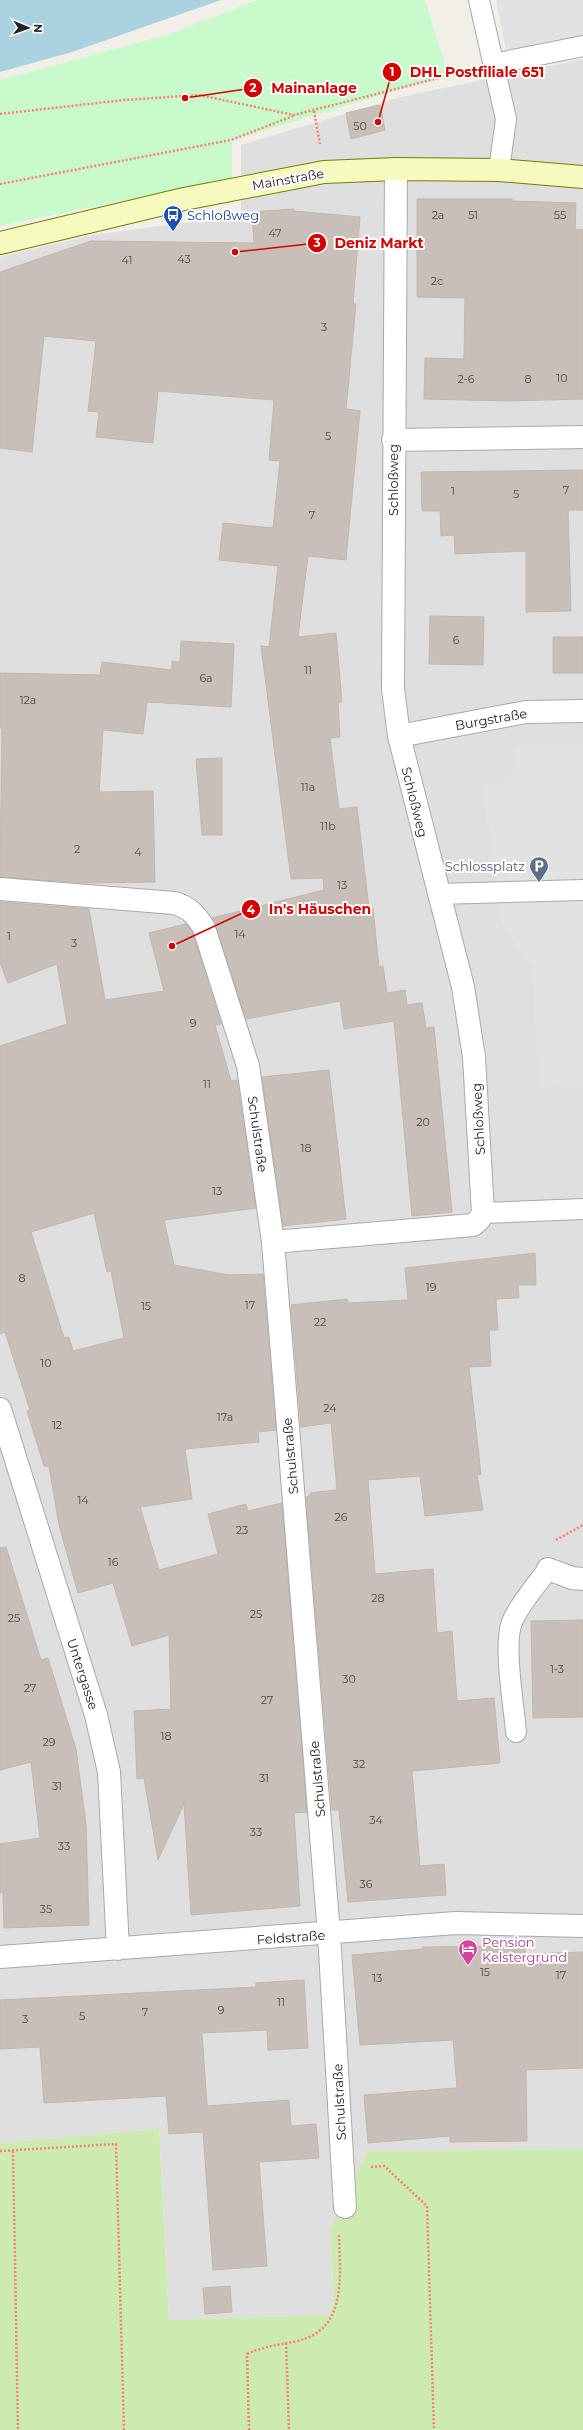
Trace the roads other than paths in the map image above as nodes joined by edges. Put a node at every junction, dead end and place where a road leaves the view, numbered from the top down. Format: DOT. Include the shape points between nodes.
graph roads {
  1 [pos="479,0"];
  2 [pos="583,46"];
  3 [pos="493,64"];
  4 [pos="396,169"];
  5 [pos="499,170"];
  6 [pos="583,177"];
  7 [pos="0,243"];
  8 [pos="583,437"];
  9 [pos="393,440"];
  10 [pos="583,711"];
  11 [pos="399,736"];
  12 [pos="0,889"];
  13 [pos="583,890"];
  14 [pos="438,894"];
  15 [pos="583,1209"];
  16 [pos="483,1213"];
  17 [pos="273,1242"];
  18 [pos="0,1408"];
  19 [pos="548,1569"];
  20 [pos="583,1579"];
  21 [pos="516,1732"];
  22 [pos="583,1926"];
  23 [pos="329,1934"];
  24 [pos="118,1949"];
  25 [pos="0,1957"];
  26 [pos="345,2207"];
  1 -- 3 [label="lane"];
  2 -- 3 [label="lane"];
  3 -- 5 [label="lane" via="506,119"];
  4 -- 5 [label="street, Mainstraße"];
  4 -- 7 [label="street, Mainstraße" via="324,172 184,199"];
  4 -- 9 [label="street, Schloßweg"];
  5 -- 6 [label="street, Mainstraße"];
  8 -- 9 [label="street"];
  9 -- 11 [label="street, Schloßweg" via="393,689"];
  10 -- 11 [label="street, Burgstraße" via="526,712"];
  11 -- 14 [label="street, Schloßweg"];
  12 -- 17 [label="street, Schulstraße" via="174,903 189,909 197,916 204,928 248,1066"];
  13 -- 14 [label="lane"];
  14 -- 16 [label="street, Schloßweg" via="463,987 474,1057"];
  15 -- 16 [label="lane"];
  16 -- 17 [label="street" via="473,1225"];
  17 -- 23 [label="street, Schulstraße"];
  18 -- 24 [label="street, Untergasse" via="96,1714 109,1772"];
  19 -- 20 [label="street" via="572,1578"];
  19 -- 21 [label="lane" via="519,1609 512,1624 509,1641"];
  22 -- 23 [label="street, Feldstraße" via="456,1923"];
  23 -- 24 [label="street, Feldstraße"];
  23 -- 26 [label="street, Schulstraße"];
  24 -- 25 [label="street, Feldstraße"];
}
